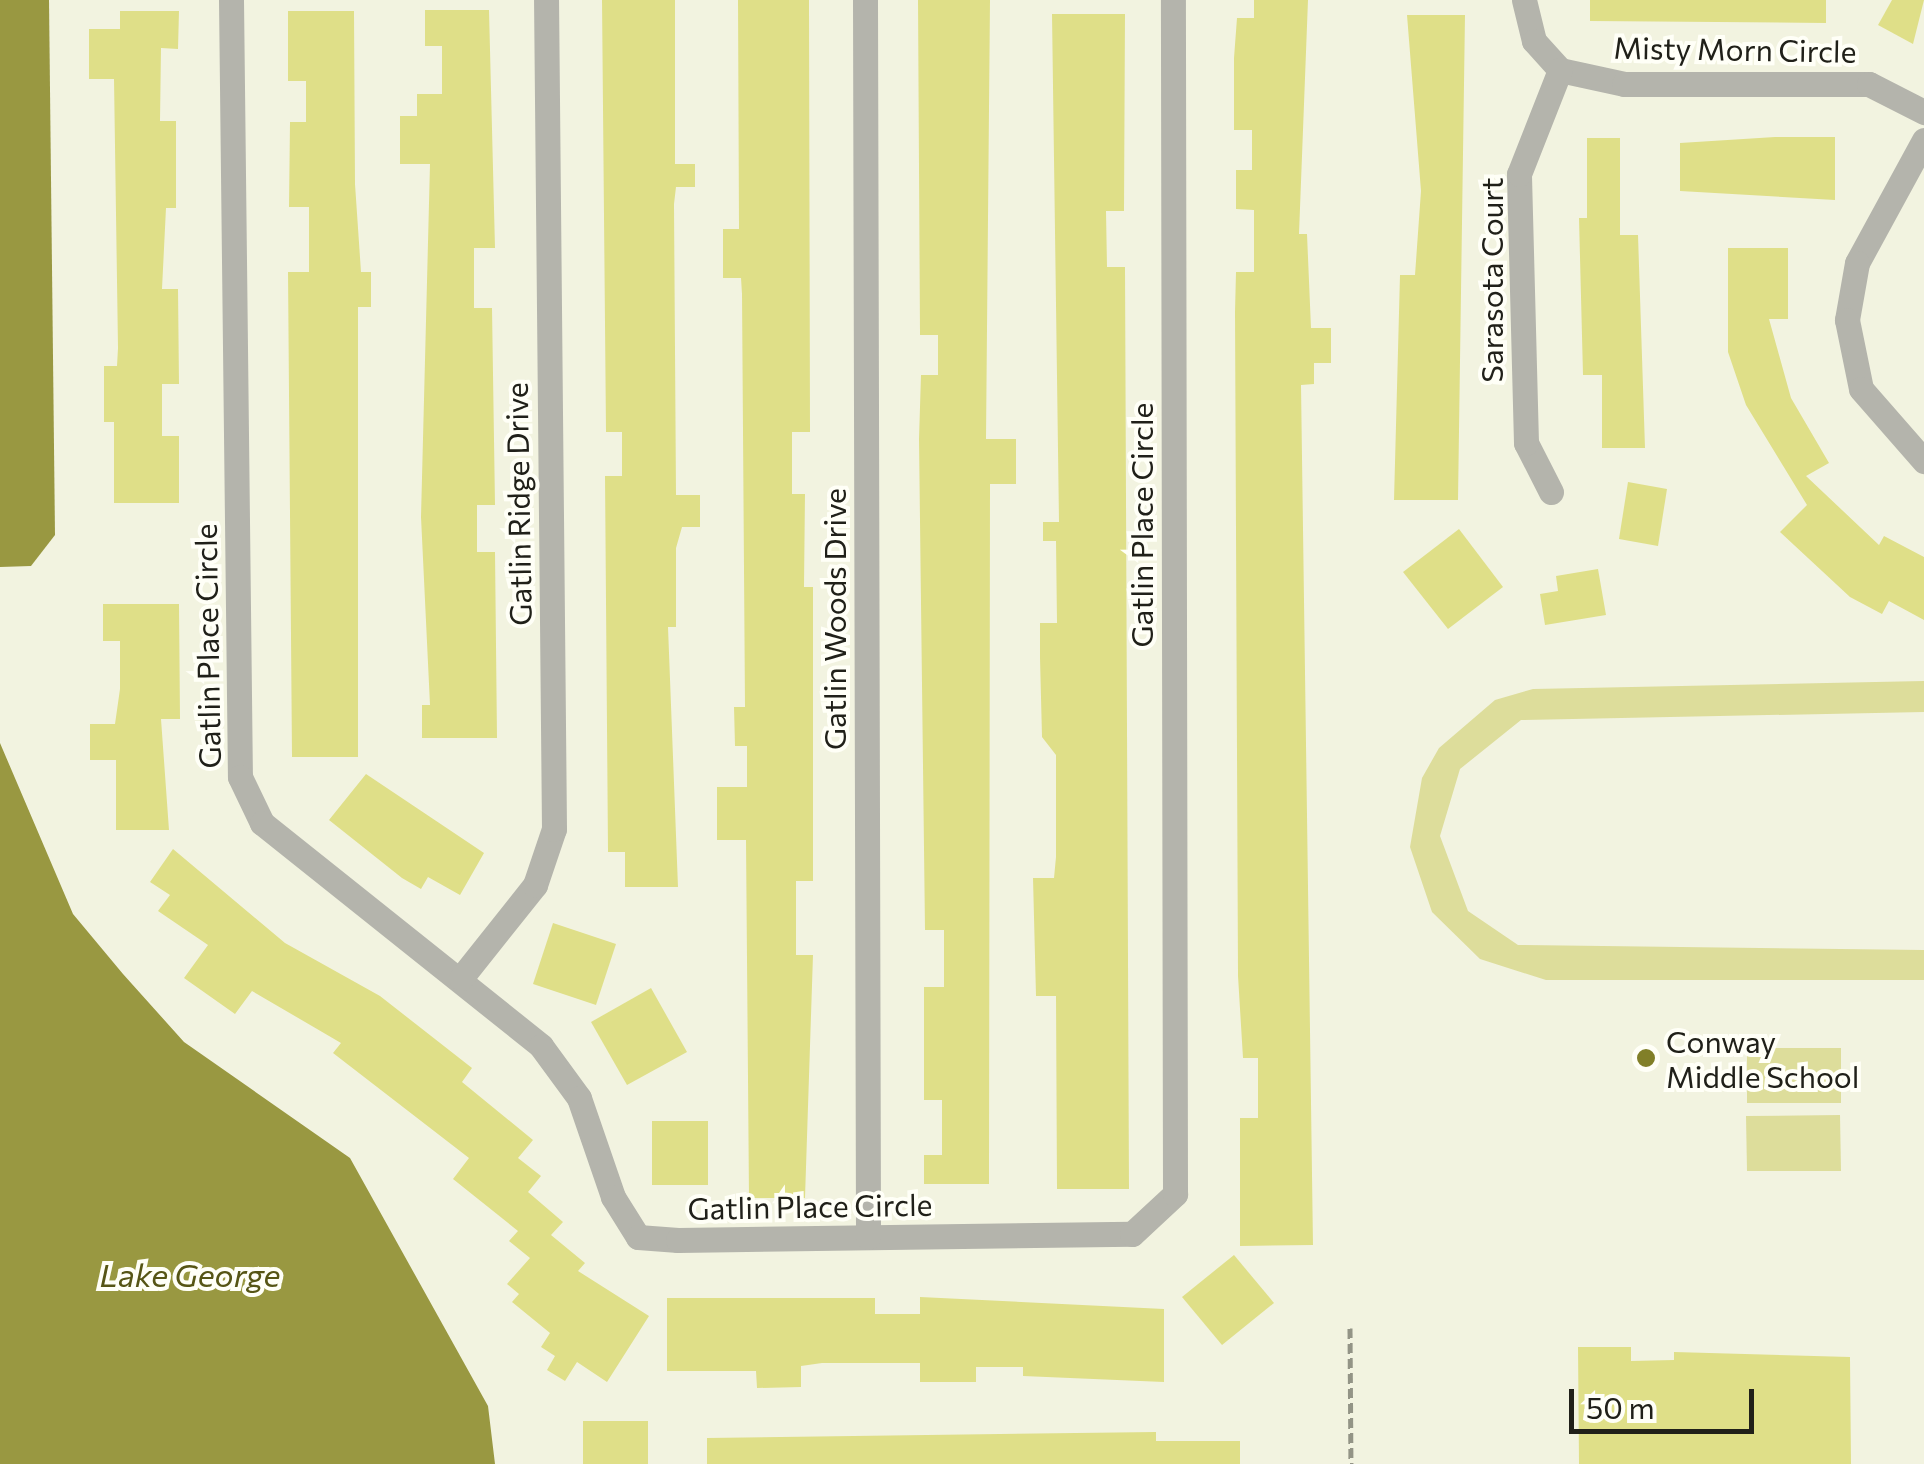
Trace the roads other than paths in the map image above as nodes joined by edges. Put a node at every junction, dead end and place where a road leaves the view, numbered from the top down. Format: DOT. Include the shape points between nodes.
graph roads {
  1 [pos="231,0"];
  2 [pos="546,0"];
  3 [pos="865,0"];
  4 [pos="1173,0"];
  5 [pos="1524,0"];
  6 [pos="1560,70"];
  7 [pos="1924,112"];
  8 [pos="1924,140"];
  9 [pos="1924,461"];
  10 [pos="1550,492"];
  11 [pos="461,978"];
  12 [pos="868,1237"];
  1 -- 11 [label="street, Gatlin Place Circle" via="240,777 262,823"];
  2 -- 11 [label="street, Gatlin Ridge Drive" via="554,829 535,885"];
  3 -- 12 [label="street, Gatlin Woods Drive"];
  4 -- 12 [label="street, Gatlin Place Circle" via="1176,1194 1132,1234"];
  5 -- 6 [label="street" via="1534,41"];
  6 -- 7 [label="street, Misty Morn Circle" via="1624,84 1869,84"];
  6 -- 10 [label="street, Sarasota Court" via="1519,174 1526,443"];
  8 -- 9 [label="street" via="1857,263 1847,320 1861,389"];
  11 -- 12 [label="street, Gatlin Place Circle" via="542,1046 579,1098 613,1197 638,1237"];
}
